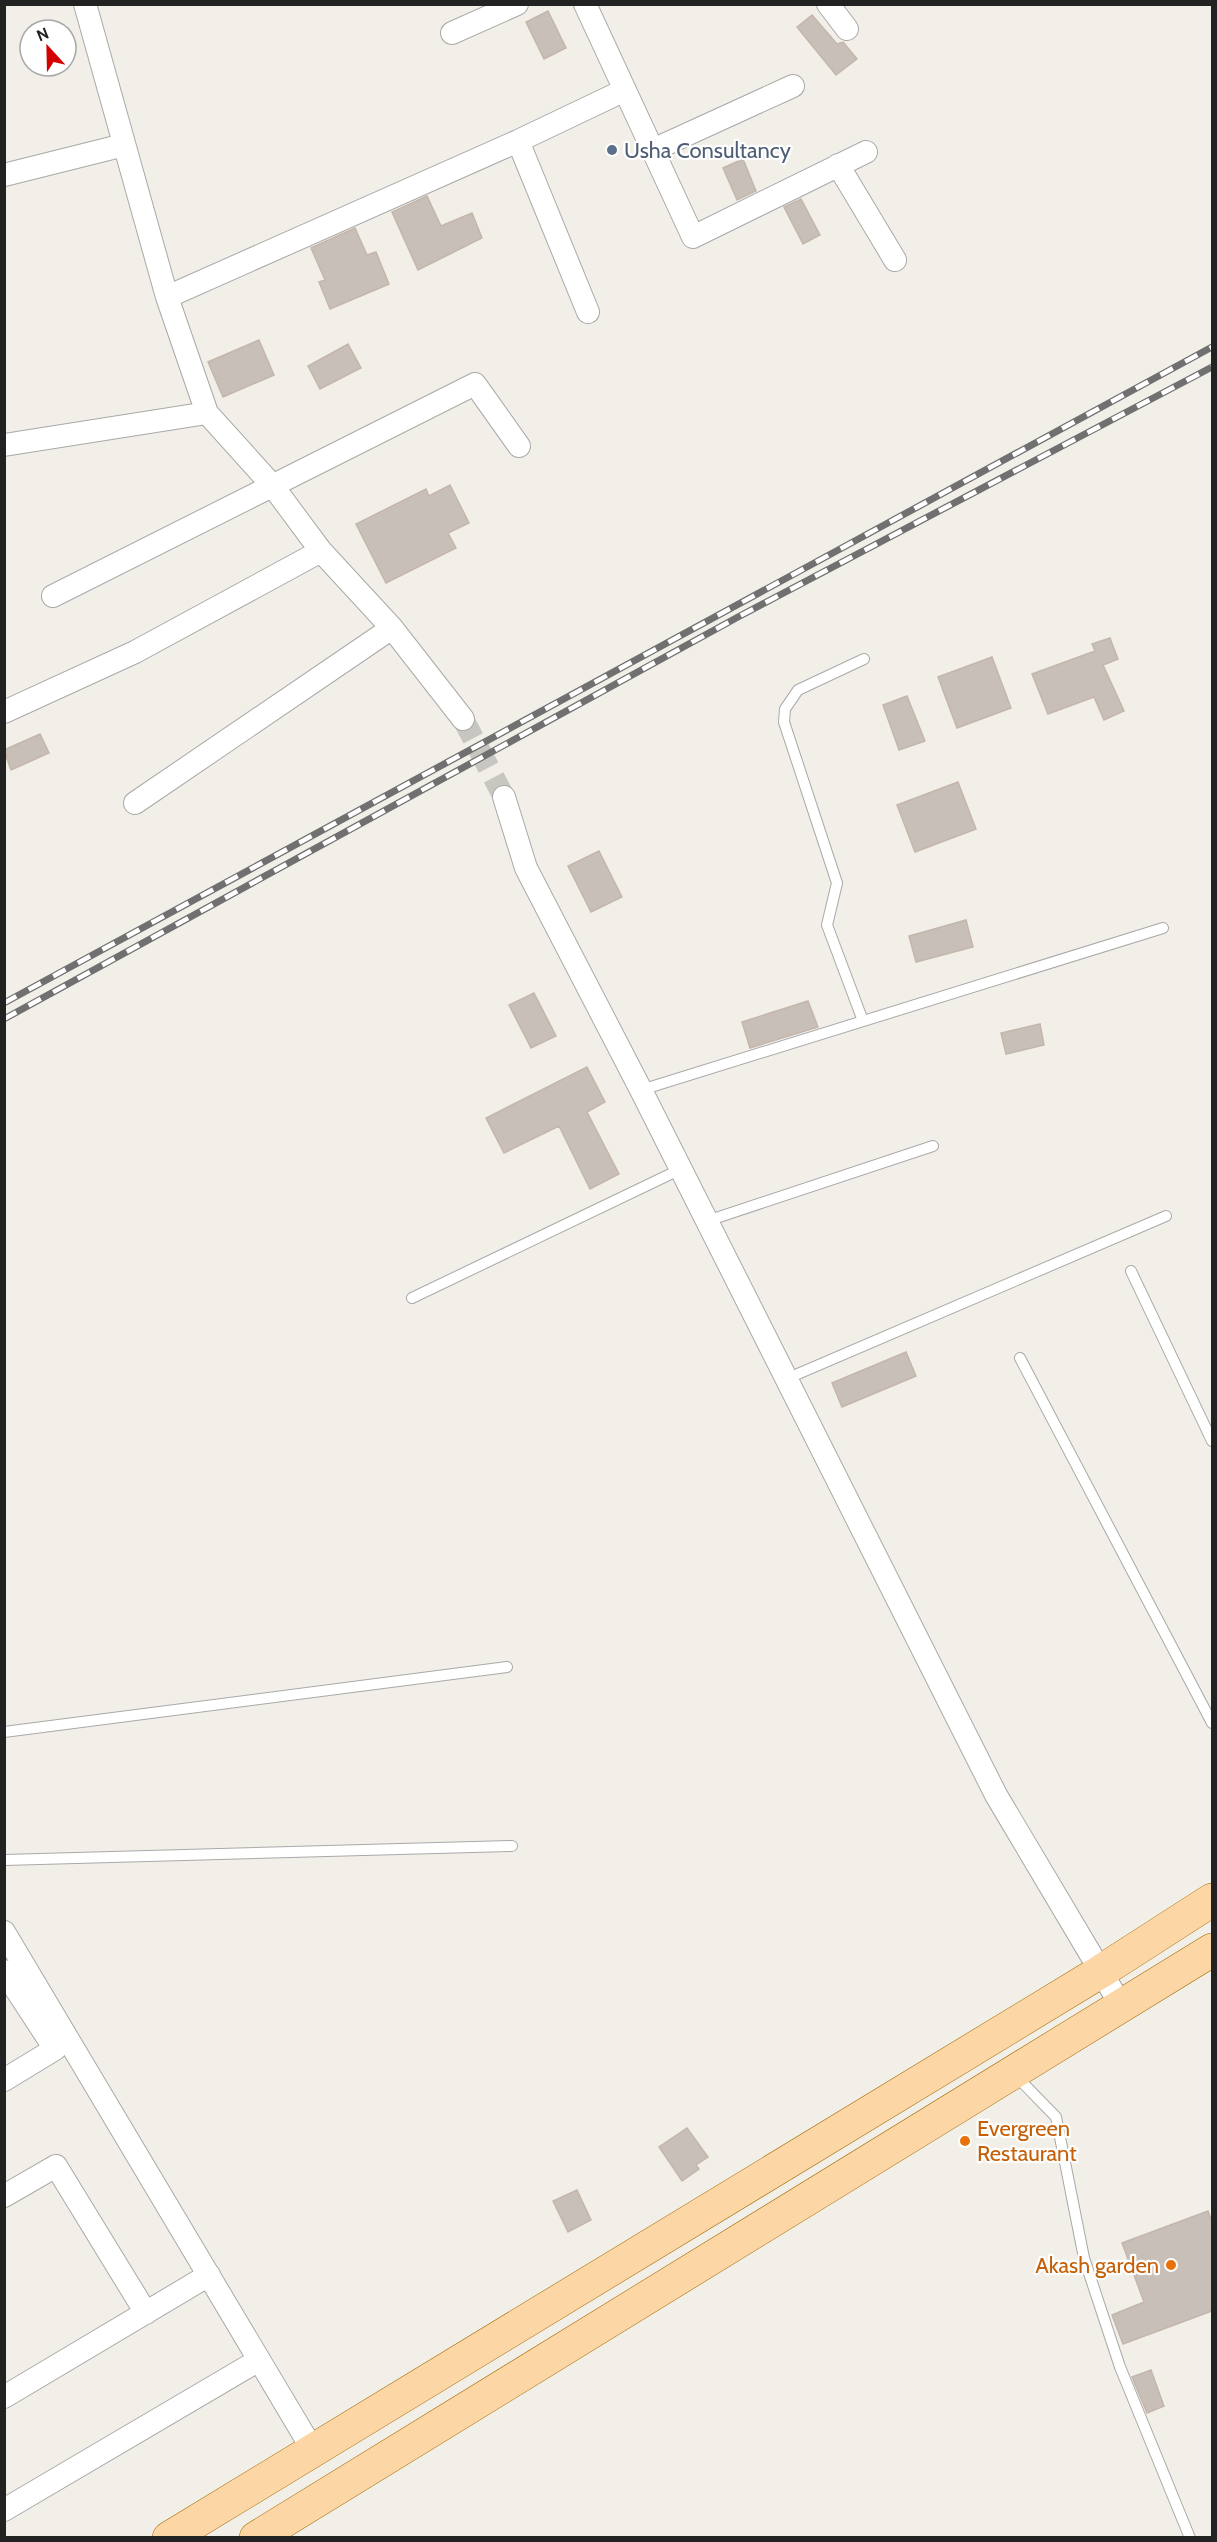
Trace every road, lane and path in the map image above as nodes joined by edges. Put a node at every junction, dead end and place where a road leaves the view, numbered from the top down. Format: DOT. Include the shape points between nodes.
graph roads {
  1 [pos="85,4"];
  2 [pos="517,4"];
  3 [pos="585,4"];
  4 [pos="828,4"];
  5 [pos="847,29"];
  6 [pos="452,33"];
  7 [pos="793,86"];
  8 [pos="625,90"];
  9 [pos="518,141"];
  10 [pos="124,145"];
  11 [pos="653,150"];
  12 [pos="866,152"];
  13 [pos="838,165"];
  14 [pos="4,174"];
  15 [pos="895,260"];
  16 [pos="167,297"];
  17 [pos="588,312"];
  18 [pos="207,413"];
  19 [pos="4,445"];
  20 [pos="519,446"];
  21 [pos="272,485"];
  22 [pos="321,551"];
  23 [pos="53,597"];
  24 [pos="392,628"];
  25 [pos="864,659"];
  26 [pos="4,712"];
  27 [pos="464,719"];
  28 [pos="504,797"];
  29 [pos="135,803"];
  30 [pos="1163,928"];
  31 [pos="863,1021"];
  32 [pos="641,1090"];
  33 [pos="933,1146"];
  34 [pos="681,1169"];
  35 [pos="1166,1216"];
  36 [pos="707,1221"];
  37 [pos="1131,1271"];
  38 [pos="412,1298"];
  39 [pos="1020,1358"];
  40 [pos="786,1379"];
  41 [pos="1212,1441"];
  42 [pos="507,1667"];
  43 [pos="1212,1723"];
  44 [pos="4,1732"];
  45 [pos="512,1846"];
  46 [pos="4,1860"];
  47 [pos="1212,1900"];
  48 [pos="4,1932"];
  49 [pos="1212,1950"];
  50 [pos="4,1971"];
  51 [pos="1100,1972"];
  52 [pos="1122,2007"];
  53 [pos="1014,2073"];
  54 [pos="4,2080"];
  55 [pos="4,2196"];
  56 [pos="209,2275"];
  57 [pos="146,2313"];
  58 [pos="259,2360"];
  59 [pos="4,2397"];
  60 [pos="314,2452"];
  61 [pos="4,2510"];
  62 [pos="169,2538"];
  63 [pos="256,2538"];
  64 [pos="1190,2538"];
  1 -- 10 [label="street"];
  2 -- 6 [label="street"];
  3 -- 8 [label="street"];
  4 -- 5 [label="street"];
  7 -- 11 [label="street"];
  8 -- 9 [label="street"];
  8 -- 11 [label="street"];
  9 -- 16 [label="street"];
  9 -- 17 [label="street"];
  10 -- 14 [label="street"];
  10 -- 16 [label="street"];
  11 -- 13 [label="street" via="693,237"];
  12 -- 13 [label="street"];
  13 -- 15 [label="street"];
  16 -- 18 [label="street"];
  18 -- 19 [label="street"];
  18 -- 21 [label="street"];
  20 -- 21 [label="street" via="475,384"];
  21 -- 22 [label="street"];
  21 -- 23 [label="street"];
  22 -- 24 [label="street"];
  22 -- 26 [label="street" via="135,652"];
  24 -- 27 [label="street"];
  24 -- 29 [label="street"];
  25 -- 31 [label="lane" via="798,690 785,708 784,722 837,883 827,925"];
  28 -- 32 [label="street" via="526,868"];
  30 -- 31 [label="lane"];
  31 -- 32 [label="lane"];
  32 -- 34 [label="street"];
  33 -- 36 [label="lane"];
  34 -- 36 [label="street"];
  34 -- 38 [label="lane"];
  35 -- 40 [label="lane"];
  36 -- 40 [label="street"];
  37 -- 41 [label="lane"];
  39 -- 43 [label="lane"];
  40 -- 51 [label="street" via="996,1795"];
  42 -- 44 [label="lane"];
  45 -- 46 [label="lane"];
  47 -- 51 [label="main road"];
  48 -- 56 [label="street"];
  49 -- 52 [label="main road"];
  50 -- 54 [label="street" via="55,2049"];
  51 -- 52 [label="street"];
  51 -- 60 [label="main road"];
  52 -- 53 [label="main road"];
  53 -- 63 [label="main road"];
  53 -- 64 [label="lane" via="1056,2117 1088,2268 1119,2367"];
  55 -- 57 [label="street" via="56,2166"];
  56 -- 57 [label="street"];
  56 -- 58 [label="street"];
  57 -- 59 [label="street"];
  58 -- 60 [label="street"];
  58 -- 61 [label="street"];
  60 -- 62 [label="main road"];
}
